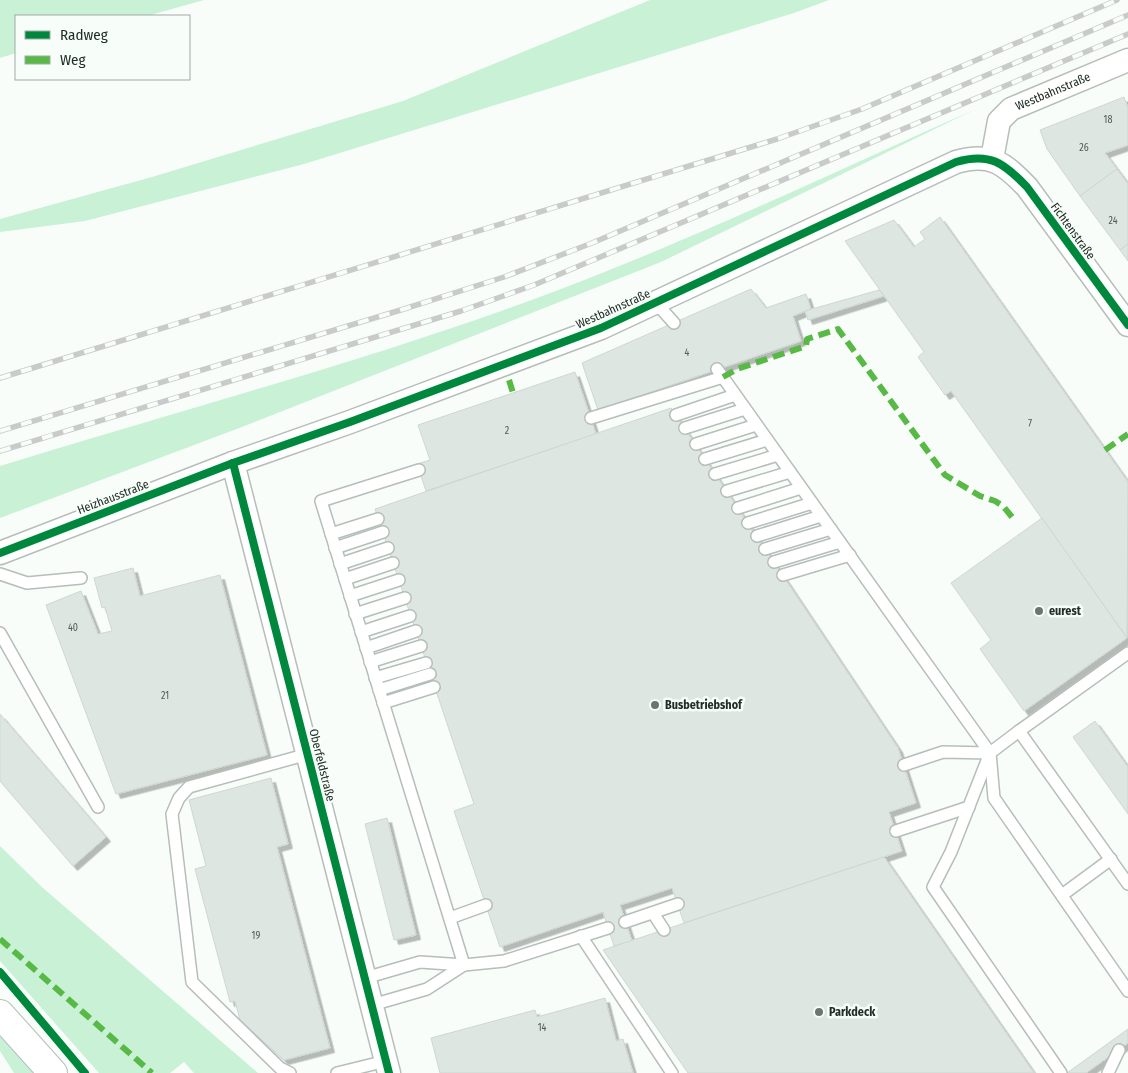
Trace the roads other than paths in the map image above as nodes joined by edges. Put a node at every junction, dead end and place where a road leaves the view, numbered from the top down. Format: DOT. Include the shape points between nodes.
graph roads {
  1 [pos="1128,60"];
  2 [pos="992,159"];
  3 [pos="656,303"];
  4 [pos="674,323"];
  5 [pos="1128,325"];
  6 [pos="735,395"];
  7 [pos="745,408"];
  8 [pos="676,415"];
  9 [pos="591,418"];
  10 [pos="756,425"];
  11 [pos="685,428"];
  12 [pos="767,440"];
  13 [pos="696,444"];
  14 [pos="778,455"];
  15 [pos="705,459"];
  16 [pos="233,463"];
  17 [pos="419,470"];
  18 [pos="790,472"];
  19 [pos="715,474"];
  20 [pos="801,488"];
  21 [pos="727,491"];
  22 [pos="812,502"];
  23 [pos="738,508"];
  24 [pos="822,516"];
  25 [pos="378,518"];
  26 [pos="748,523"];
  27 [pos="831,529"];
  28 [pos="383,532"];
  29 [pos="331,534"];
  30 [pos="757,536"];
  31 [pos="840,542"];
  32 [pos="335,548"];
  33 [pos="388,548"];
  34 [pos="765,549"];
  35 [pos="0,553"];
  36 [pos="850,555"];
  37 [pos="774,562"];
  38 [pos="393,563"];
  39 [pos="340,564"];
  40 [pos="0,574"];
  41 [pos="783,575"];
  42 [pos="81,578"];
  43 [pos="345,579"];
  44 [pos="399,580"];
  45 [pos="350,596"];
  46 [pos="405,598"];
  47 [pos="355,614"];
  48 [pos="410,616"];
  49 [pos="361,632"];
  50 [pos="416,632"];
  51 [pos="0,633"];
  52 [pos="421,646"];
  53 [pos="366,648"];
  54 [pos="1128,653"];
  55 [pos="370,662"];
  56 [pos="375,678"];
  57 [pos="434,687"];
  58 [pos="379,690"];
  59 [pos="383,703"];
  60 [pos="1019,731"];
  61 [pos="990,753"];
  62 [pos="308,754"];
  63 [pos="904,765"];
  64 [pos="98,807"];
  65 [pos="969,807"];
  66 [pos="896,831"];
  67 [pos="1111,859"];
  68 [pos="1128,884"];
  69 [pos="1062,895"];
  70 [pos="678,904"];
  71 [pos="486,905"];
  72 [pos="652,913"];
  73 [pos="450,918"];
  74 [pos="626,922"];
  75 [pos="608,928"];
  76 [pos="664,930"];
  77 [pos="582,936"];
  78 [pos="464,965"];
  79 [pos="365,978"];
  80 [pos="1128,990"];
  81 [pos="372,1004"];
  82 [pos="0,1014"];
  83 [pos="1119,1050"];
  84 [pos="387,1067"];
  85 [pos="53,1073"];
  86 [pos="290,1073"];
  87 [pos="337,1073"];
  88 [pos="672,1073"];
  89 [pos="1061,1073"];
  90 [pos="1108,1073"];
  1 -- 2 [label="street, Westbahnstraße" via="1011,109 999,121"];
  2 -- 3 [label="street, Westbahnstraße" via="973,156 956,162"];
  2 -- 5 [label="street, Fichtenstraße" via="1010,170 1027,187"];
  3 -- 4 [label="lane"];
  3 -- 16 [label="street, Westbahnstraße" via="601,328"];
  6 -- 7 [label="lane"];
  6 -- 8 [label="lane"];
  6 -- 9 [label="lane" via="720,373"];
  7 -- 10 [label="lane"];
  7 -- 11 [label="lane"];
  10 -- 12 [label="lane"];
  10 -- 13 [label="lane"];
  12 -- 14 [label="lane"];
  12 -- 15 [label="lane"];
  14 -- 18 [label="lane"];
  14 -- 19 [label="lane"];
  16 -- 35 [label="street, Heizhausstraße"];
  16 -- 62 [label="street, Oberfeldstraße"];
  17 -- 29 [label="lane" via="321,501"];
  18 -- 20 [label="lane"];
  18 -- 21 [label="lane"];
  20 -- 22 [label="lane"];
  20 -- 23 [label="lane"];
  22 -- 24 [label="lane"];
  22 -- 26 [label="lane"];
  24 -- 27 [label="lane"];
  24 -- 30 [label="lane"];
  25 -- 29 [label="lane"];
  27 -- 31 [label="lane"];
  27 -- 34 [label="lane"];
  28 -- 32 [label="lane"];
  29 -- 32 [label="lane"];
  31 -- 36 [label="lane"];
  31 -- 37 [label="lane"];
  32 -- 39 [label="lane"];
  33 -- 39 [label="lane"];
  36 -- 41 [label="lane"];
  36 -- 61 [label="lane"];
  38 -- 43 [label="lane"];
  39 -- 43 [label="lane"];
  40 -- 42 [label="lane" via="27,583"];
  43 -- 45 [label="lane"];
  44 -- 45 [label="lane"];
  45 -- 47 [label="lane"];
  46 -- 47 [label="lane"];
  47 -- 49 [label="lane"];
  48 -- 49 [label="lane"];
  49 -- 53 [label="lane"];
  50 -- 53 [label="lane"];
  51 -- 64 [label="lane"];
  52 -- 55 [label="lane"];
  53 -- 55 [label="lane"];
  54 -- 60 [label="lane"];
  55 -- 56 [label="lane"];
  56 -- 58 [label="lane"];
  56 -- 58 [label="lane" via="428,668"];
  57 -- 59 [label="lane"];
  58 -- 59 [label="lane"];
  59 -- 73 [label="lane"];
  60 -- 61 [label="lane"];
  60 -- 67 [label="lane"];
  61 -- 63 [label="lane" via="942,752"];
  61 -- 65 [label="lane"];
  61 -- 69 [label="lane" via="994,798"];
  62 -- 79 [label="street, Oberfeldstraße"];
  62 -- 86 [label="lane" via="189,787 179,798 172,814 192,982 280,1068"];
  65 -- 66 [label="lane"];
  65 -- 89 [label="lane" via="933,887"];
  67 -- 68 [label="lane"];
  67 -- 69 [label="lane"];
  69 -- 80 [label="lane"];
  70 -- 72 [label="lane"];
  71 -- 73 [label="lane"];
  72 -- 74 [label="lane"];
  72 -- 76 [label="lane"];
  73 -- 78 [label="lane"];
  75 -- 77 [label="lane"];
  77 -- 78 [label="lane" via="504,961"];
  77 -- 88 [label="lane"];
  78 -- 79 [label="lane" via="420,962"];
  78 -- 81 [label="lane" via="426,989"];
  79 -- 81 [label="street, Oberfeldstraße"];
  81 -- 84 [label="street, Oberfeldstraße"];
  82 -- 85 [label="highway"];
  83 -- 90 [label="lane"];
  84 -- 87 [label="lane"];
}
